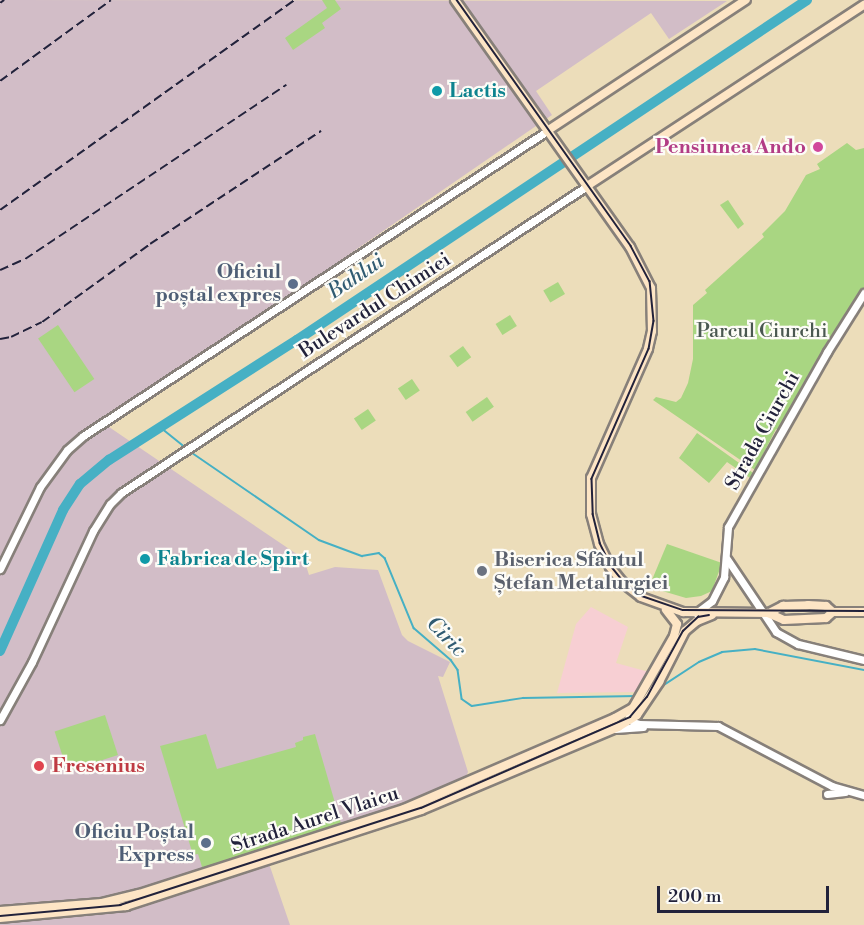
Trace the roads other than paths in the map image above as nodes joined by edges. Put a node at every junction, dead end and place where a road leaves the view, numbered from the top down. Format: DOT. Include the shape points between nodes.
graph roads {
  1 [pos="455,0"];
  2 [pos="746,0"];
  3 [pos="864,5"];
  4 [pos="547,131"];
  5 [pos="587,186"];
  6 [pos="864,293"];
  7 [pos="727,559"];
  8 [pos="0,569"];
  9 [pos="712,600"];
  10 [pos="660,605"];
  11 [pos="833,612"];
  12 [pos="864,612"];
  13 [pos="696,613"];
  14 [pos="717,613"];
  15 [pos="765,613"];
  16 [pos="864,660"];
  17 [pos="648,694"];
  18 [pos="640,707"];
  19 [pos="630,716"];
  20 [pos="0,720"];
  21 [pos="651,724"];
  22 [pos="610,729"];
  23 [pos="848,791"];
  24 [pos="826,794"];
  25 [pos="864,795"];
  26 [pos="0,911"];
  27 [pos="0,918"];
  1 -- 4 [label="main road"];
  2 -- 4 [label="main road"];
  3 -- 5 [label="main road, Bulevardul Chimiei"];
  4 -- 5 [label="main road"];
  4 -- 8 [label="street" via="83,436 67,450 40,487"];
  5 -- 10 [label="main road" via="642,266 651,288 652,320 648,349 591,478 591,514 599,544 615,575 633,591"];
  5 -- 20 [label="street, Bulevardul Chimiei" via="121,493 103,514 17,694"];
  6 -- 7 [label="street, Strada Ciurchi" via="728,527"];
  7 -- 9 [label="street, Strada Ciurchi" via="724,577"];
  7 -- 15 [label="street"];
  9 -- 13 [label="street, Strada Ciurchi"];
  9 -- 14 [label="street"];
  10 -- 13 [label="main road"];
  10 -- 17 [label="main road, Strada Aurel Vlaicu" via="674,616 676,630"];
  11 -- 12 [label="main road"];
  11 -- 15 [label="main road" via="826,618 784,620"];
  11 -- 15 [label="main road" via="826,606 808,605 783,606"];
  13 -- 14 [label="main road"];
  14 -- 15 [label="main road"];
  14 -- 17 [label="main road, Strada Aurel Vlaicu" via="685,631 660,682"];
  15 -- 16 [label="street" via="786,640"];
  17 -- 18 [label="main road, Strada Aurel Vlaicu"];
  18 -- 19 [label="main road, Strada Aurel Vlaicu"];
  18 -- 21 [label="street" via="641,719"];
  19 -- 21 [label="street, Strada Aurel Vlaicu" via="639,724"];
  19 -- 22 [label="main road, Strada Aurel Vlaicu"];
  19 -- 26 [label="main road, Strada Aurel Vlaicu" via="404,809 140,894 102,903"];
  21 -- 22 [label="street, Strada Aurel Vlaicu"];
  21 -- 23 [label="street, Strada Aurel Vlaicu" via="718,726"];
  22 -- 27 [label="main road, Strada Aurel Vlaicu" via="404,817 126,906"];
  23 -- 24 [label="street"];
  23 -- 25 [label="street, Strada Aurel Vlaicu"];
}
